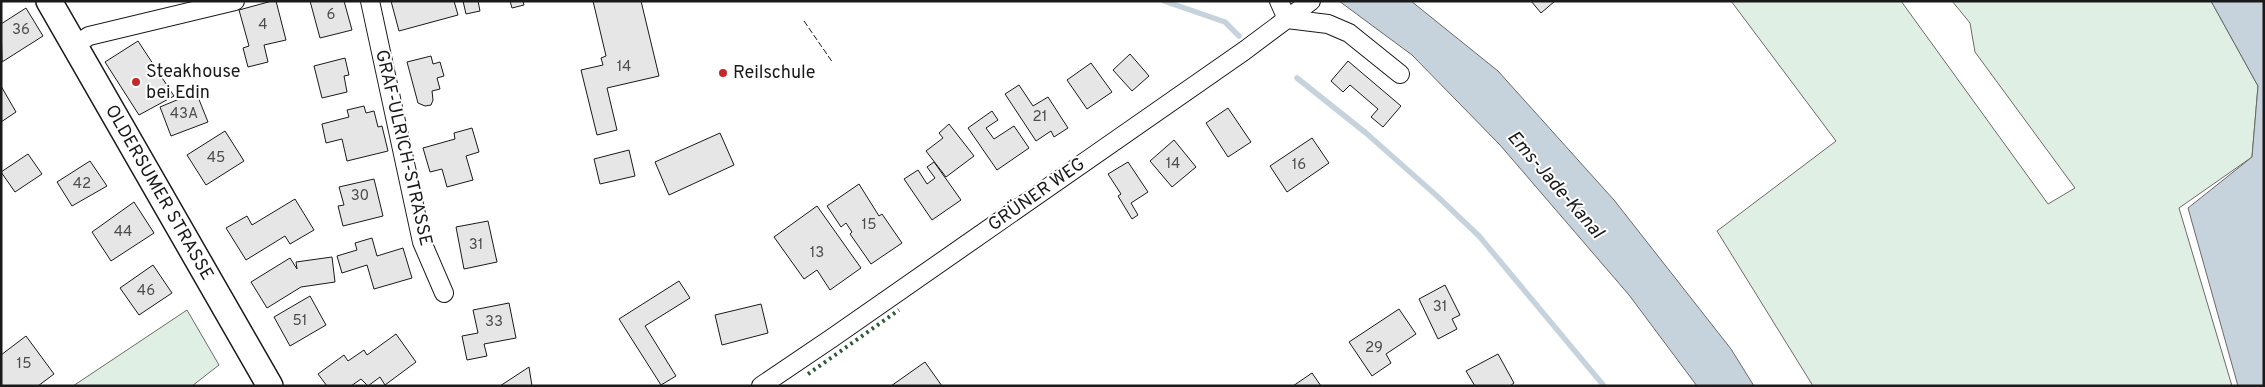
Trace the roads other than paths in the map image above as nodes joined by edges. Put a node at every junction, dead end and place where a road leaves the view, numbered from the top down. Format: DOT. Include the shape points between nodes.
graph roads {
  1 [pos="48,1"];
  2 [pos="235,1"];
  3 [pos="370,1"];
  4 [pos="1279,1"];
  5 [pos="1310,2"];
  6 [pos="1287,19"];
  7 [pos="75,45"];
  8 [pos="1400,74"];
  9 [pos="444,293"];
  10 [pos="270,386"];
  11 [pos="761,386"];
  1 -- 7 [label="main road, OLDERSUMER STRASSE"];
  2 -- 7 [label="street" via="90,36"];
  3 -- 9 [label="street, GRAF-ULRICH-STRASSE" via="422,242"];
  4 -- 6 [label="street"];
  5 -- 6 [label="street, GRÜNER WEG"];
  6 -- 8 [label="street" via="1328,24 1349,33"];
  6 -- 11 [label="street, GRÜNER WEG"];
  7 -- 10 [label="main road, OLDERSUMER STRASSE"];
}
